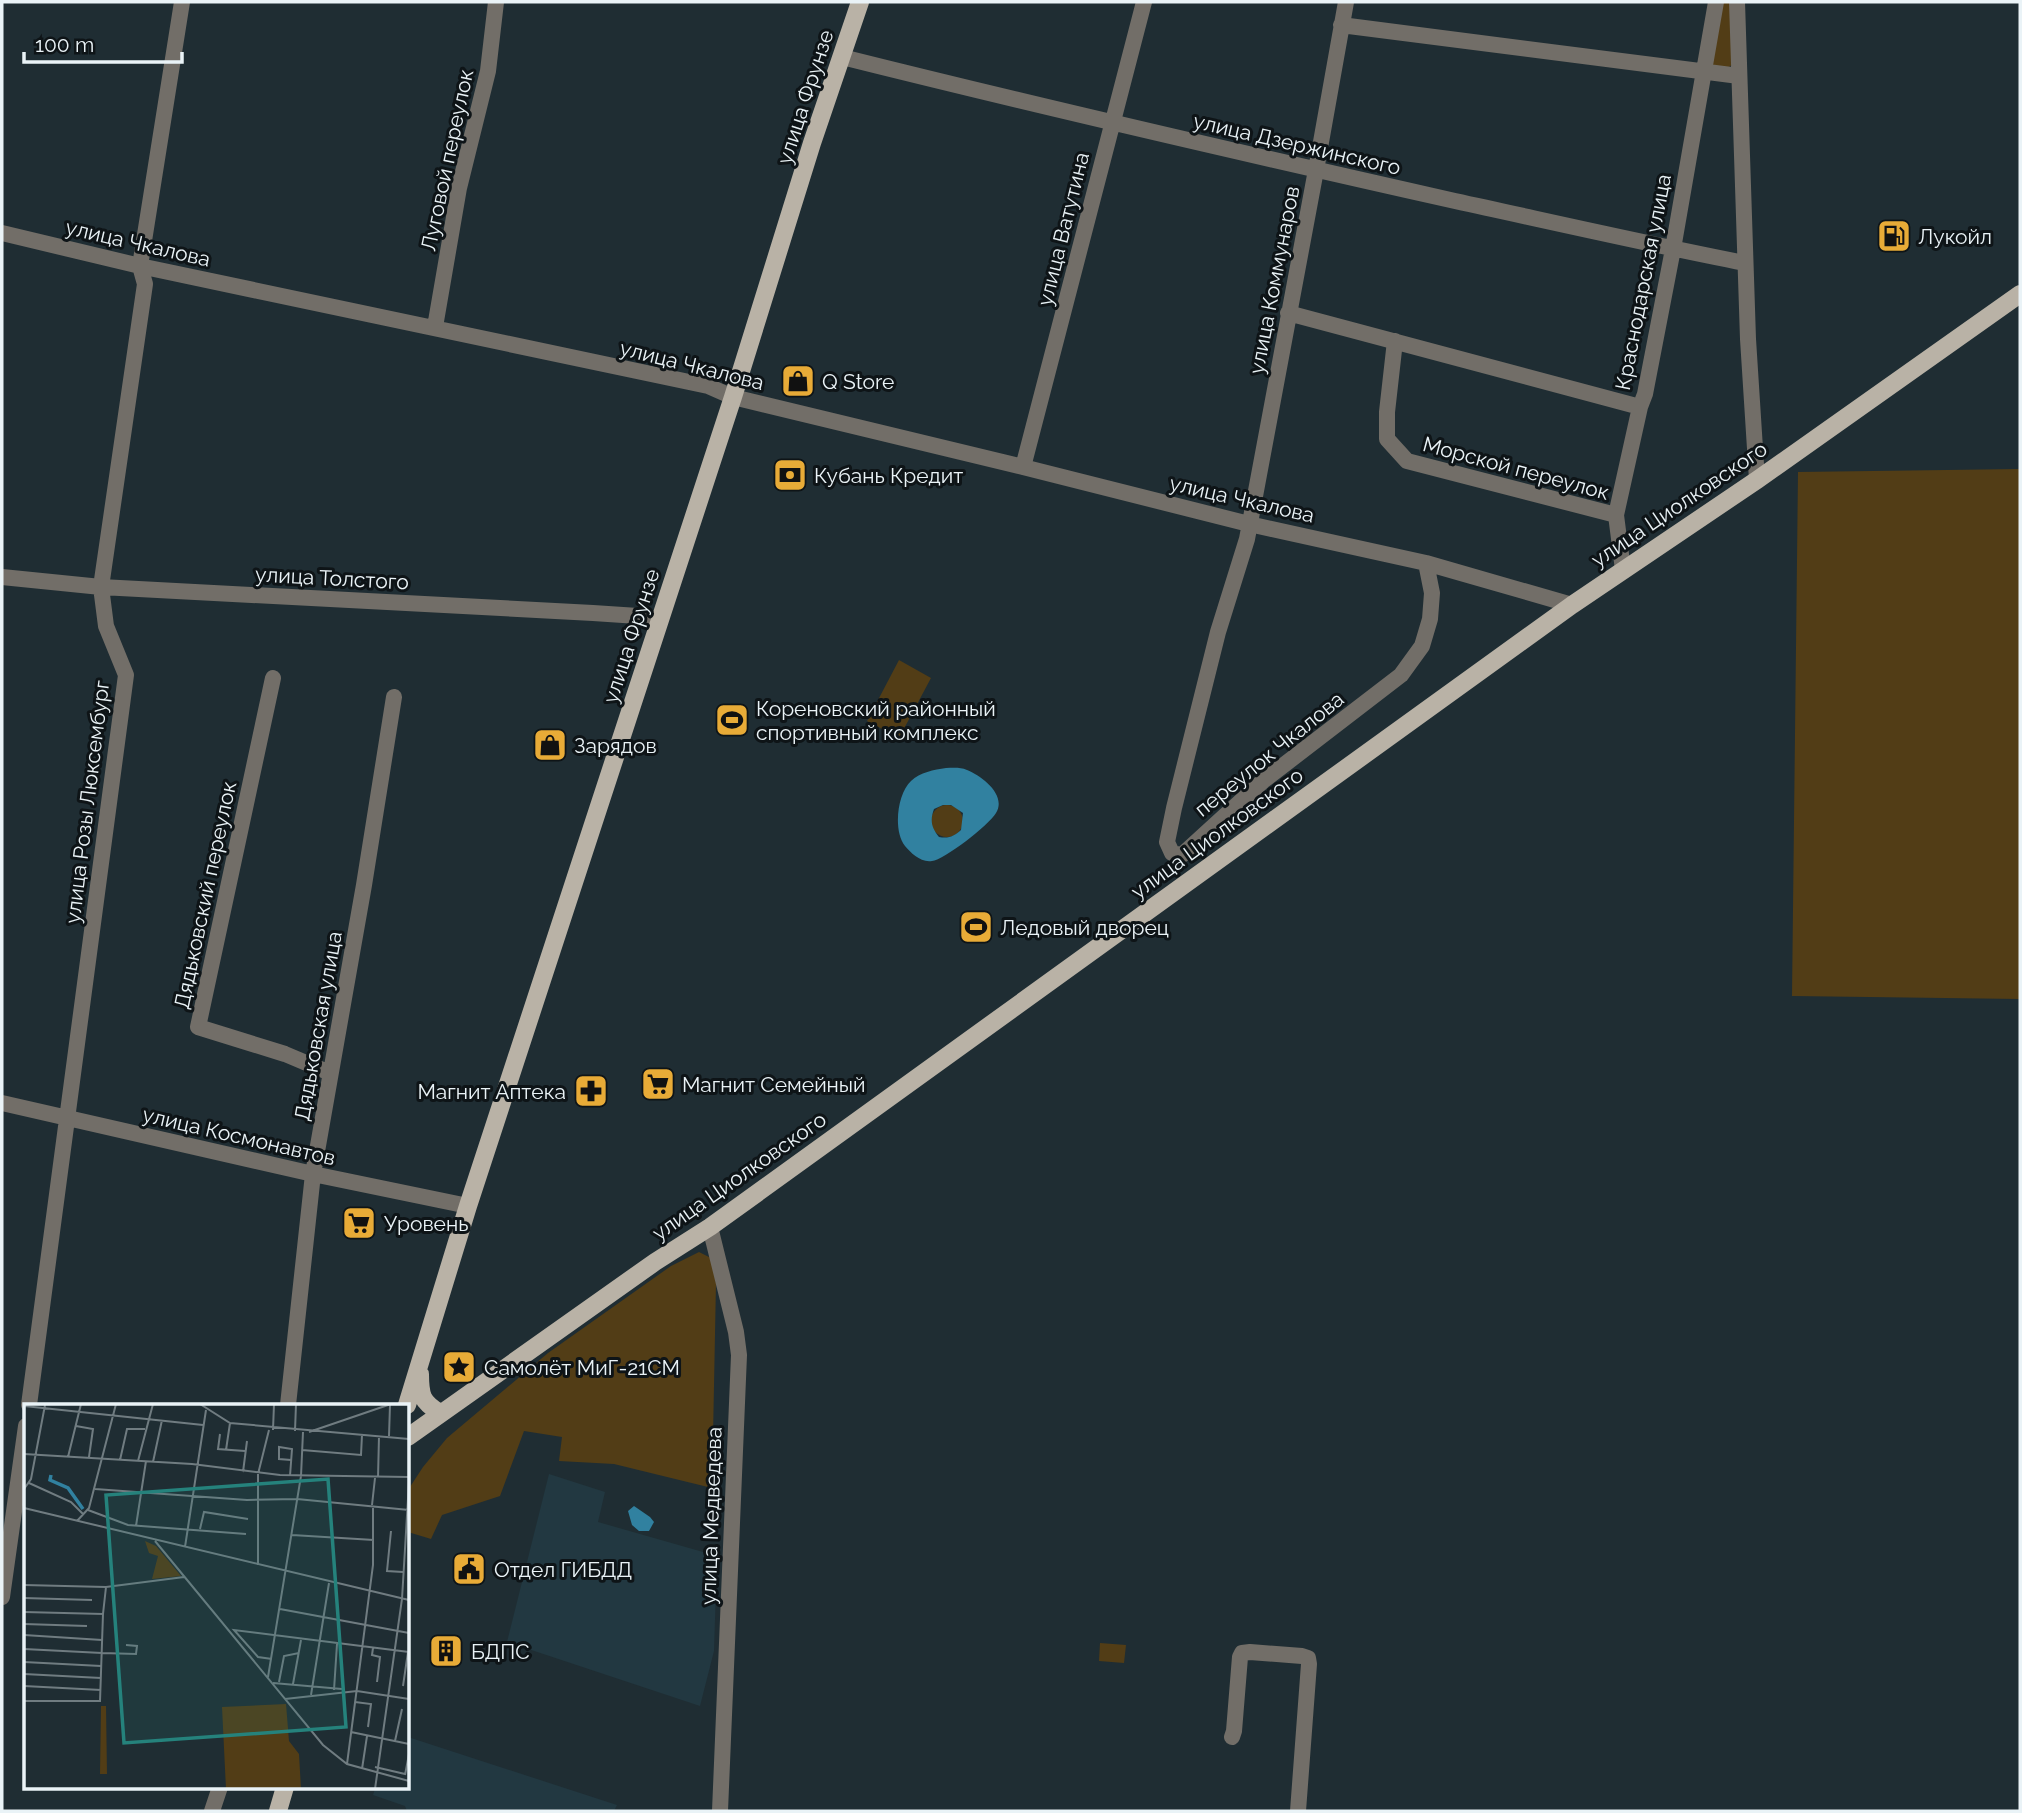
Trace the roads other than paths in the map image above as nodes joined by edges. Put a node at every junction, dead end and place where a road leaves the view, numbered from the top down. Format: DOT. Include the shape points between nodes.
graph roads {
  1 [pos="182,2"];
  2 [pos="496,2"];
  3 [pos="860,2"];
  4 [pos="1143,2"];
  5 [pos="1346,2"];
  6 [pos="1716,2"];
  7 [pos="1738,2"];
  8 [pos="1341,25"];
  9 [pos="842,57"];
  10 [pos="1703,73"];
  11 [pos="1739,76"];
  12 [pos="1111,123"];
  13 [pos="1316,170"];
  14 [pos="2,233"];
  15 [pos="1674,249"];
  16 [pos="1745,263"];
  17 [pos="140,266"];
  18 [pos="2020,294"];
  19 [pos="1288,313"];
  20 [pos="435,327"];
  21 [pos="1395,341"];
  22 [pos="733,397"];
  23 [pos="1640,407"];
  24 [pos="1024,467"];
  25 [pos="1757,480"];
  26 [pos="1616,516"];
  27 [pos="1249,524"];
  28 [pos="1426,563"];
  29 [pos="1623,570"];
  30 [pos="2,577"];
  31 [pos="102,587"];
  32 [pos="1572,605"];
  33 [pos="660,621"];
  34 [pos="273,678"];
  35 [pos="394,697"];
  36 [pos="330,1073"];
  37 [pos="2,1103"];
  38 [pos="67,1118"];
  39 [pos="313,1174"];
  40 [pos="468,1206"];
  41 [pos="710,1227"];
  42 [pos="420,1364"];
  43 [pos="29,1404"];
  44 [pos="288,1404"];
  45 [pos="407,1404"];
  46 [pos="440,1413"];
  47 [pos="410,1436"];
  48 [pos="24,1443"];
  49 [pos="13,1534"];
  50 [pos="2,1597"];
  51 [pos="1232,1737"];
  52 [pos="220,1788"];
  53 [pos="285,1788"];
  54 [pos="212,1811"];
  55 [pos="278,1811"];
  56 [pos="720,1811"];
  57 [pos="1298,1811"];
  1 -- 17 [label="street, улица Розы Люксембург"];
  2 -- 20 [label="street, Луговой переулок" via="488,71 459,188"];
  3 -- 9 [label="main road, улица Фрунзе"];
  4 -- 12 [label="street, улица Ватутина"];
  5 -- 8 [label="street, улица Коммунаров"];
  6 -- 10 [label="street, Краснодарская улица"];
  7 -- 11 [label="street"];
  8 -- 10 [label="street"];
  8 -- 13 [label="street, улица Коммунаров"];
  9 -- 12 [label="street, улица Дзержинского"];
  9 -- 22 [label="main road, улица Фрунзе"];
  10 -- 11 [label="street"];
  10 -- 15 [label="street, Краснодарская улица"];
  11 -- 16 [label="street"];
  12 -- 13 [label="street, улица Дзержинского"];
  12 -- 24 [label="street, улица Ватутина"];
  13 -- 15 [label="street, улица Дзержинского"];
  13 -- 19 [label="street, улица Коммунаров"];
  14 -- 17 [label="street, улица Чкалова"];
  15 -- 16 [label="street, улица Дзержинского"];
  15 -- 23 [label="street, Краснодарская улица"];
  16 -- 25 [label="street"];
  17 -- 20 [label="street, улица Чкалова"];
  17 -- 31 [label="street, улица Розы Люксембург" via="145,284"];
  18 -- 25 [label="main road, улица Циолковского"];
  19 -- 21 [label="street"];
  19 -- 27 [label="street, улица Коммунаров"];
  20 -- 22 [label="street, улица Чкалова" via="708,386"];
  21 -- 23 [label="street"];
  21 -- 26 [label="street, Морской переулок" via="1387,439 1407,461"];
  22 -- 24 [label="street, улица Чкалова"];
  22 -- 33 [label="main road, улица Фрунзе"];
  23 -- 26 [label="street, Краснодарская улица"];
  24 -- 27 [label="street, улица Чкалова"];
  25 -- 29 [label="main road, улица Циолковского"];
  26 -- 29 [label="street, Краснодарская улица"];
  27 -- 28 [label="street, улица Чкалова"];
  27 -- 28 [label="street, переулок Чкалова" via="1174,808 1167,842 1172,853 1182,855 1262,781 1401,675 1422,646 1430,619 1432,593"];
  28 -- 32 [label="street, улица Чкалова"];
  29 -- 32 [label="main road, улица Циолковского"];
  30 -- 31 [label="street, улица Толстого"];
  31 -- 33 [label="street, улица Толстого" via="593,612"];
  31 -- 38 [label="street, улица Розы Люксембург" via="106,626 126,675"];
  32 -- 41 [label="main road, улица Циолковского"];
  33 -- 40 [label="main road, улица Фрунзе"];
  34 -- 36 [label="street, Дядьковский переулок" via="198,1027"];
  35 -- 36 [label="street, Дядьковская улица"];
  36 -- 39 [label="street, Дядьковская улица"];
  37 -- 38 [label="street, улица Космонавтов"];
  38 -- 39 [label="street, улица Космонавтов"];
  38 -- 43 [label="street, улица Розы Люксембург"];
  39 -- 40 [label="street, улица Космонавтов"];
  39 -- 44 [label="street, Дядьковская улица"];
  40 -- 42 [label="main road, улица Фрунзе"];
  41 -- 46 [label="main road, улица Циолковского"];
  41 -- 56 [label="street, улица Медведева" via="739,1355"];
  42 -- 45 [label="main road, улица Фрунзе"];
  42 -- 46 [label="main road" via="422,1399"];
  46 -- 47 [label="main road, улица Циолковского"];
  48 -- 49 [label="street"];
  49 -- 50 [label="street"];
  51 -- 57 [label="street" via="1242,1653 1308,1658"];
  52 -- 54 [label="street"];
  53 -- 55 [label="main road"];
}
